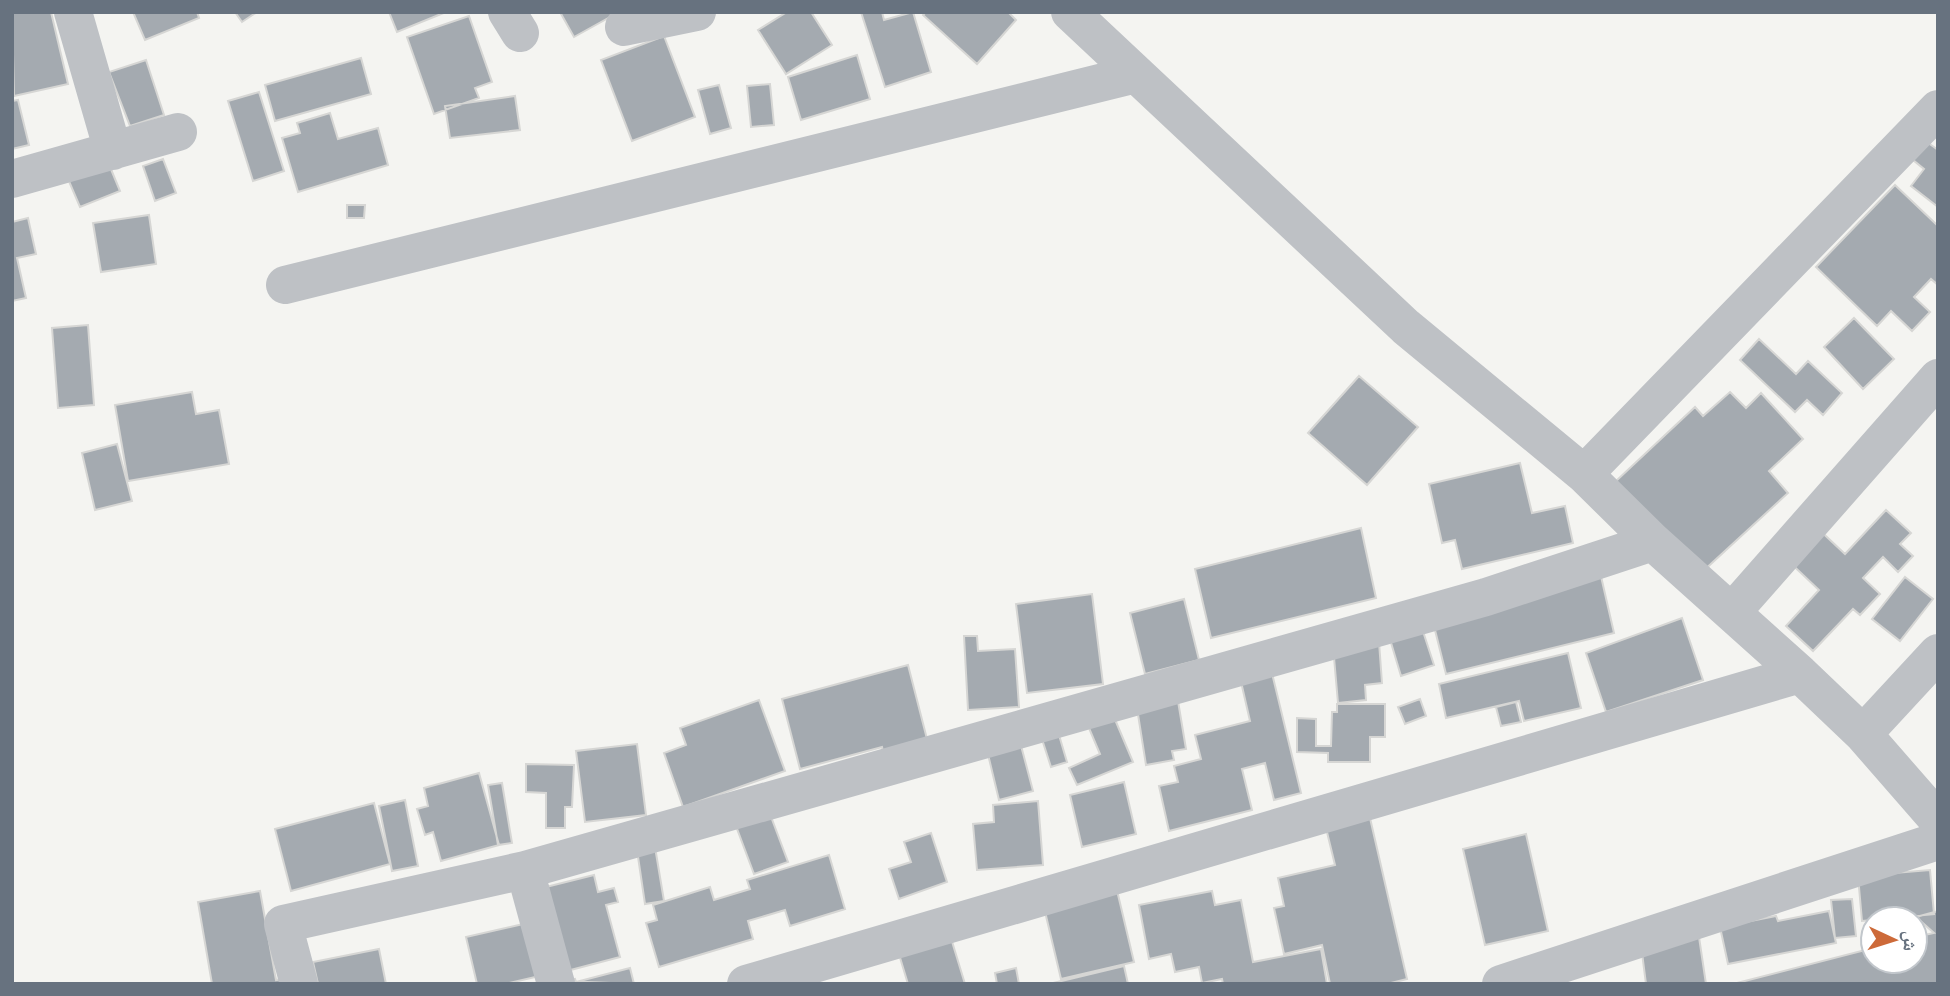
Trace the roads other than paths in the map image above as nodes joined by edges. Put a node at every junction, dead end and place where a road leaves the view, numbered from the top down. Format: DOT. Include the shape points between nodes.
graph roads {
  1 [pos="73,12"];
  2 [pos="697,12"];
  3 [pos="1070,12"];
  4 [pos="624,27"];
  5 [pos="1136,74"];
  6 [pos="1938,109"];
  7 [pos="178,132"];
  8 [pos="113,151"];
  9 [pos="12,179"];
  10 [pos="285,285"];
  11 [pos="1938,378"];
  12 [pos="1584,474"];
  13 [pos="1653,542"];
  14 [pos="1732,612"];
  15 [pos="1938,653"];
  16 [pos="1800,674"];
  17 [pos="1863,734"];
  18 [pos="1938,820"];
  19 [pos="1938,841"];
  20 [pos="525,870"];
  21 [pos="1560,975"];
  22 [pos="299,984"];
  23 [pos="556,984"];
  24 [pos="746,984"];
  25 [pos="1501,984"];
  1 -- 8 [label="street"];
  2 -- 4 [label="street"];
  3 -- 5 [label="street"];
  5 -- 10 [label="street"];
  5 -- 12 [label="street" via="1406,327"];
  6 -- 12 [label="street"];
  7 -- 8 [label="street"];
  8 -- 9 [label="street"];
  11 -- 14 [label="street"];
  12 -- 13 [label="street"];
  13 -- 14 [label="street"];
  13 -- 20 [label="street" via="1486,597"];
  14 -- 16 [label="street"];
  15 -- 17 [label="street"];
  16 -- 17 [label="street"];
  16 -- 24 [label="street"];
  17 -- 18 [label="street"];
  19 -- 21 [label="street"];
  20 -- 22 [label="street" via="283,925"];
  20 -- 23 [label="street"];
  21 -- 25 [label="street"];
}
